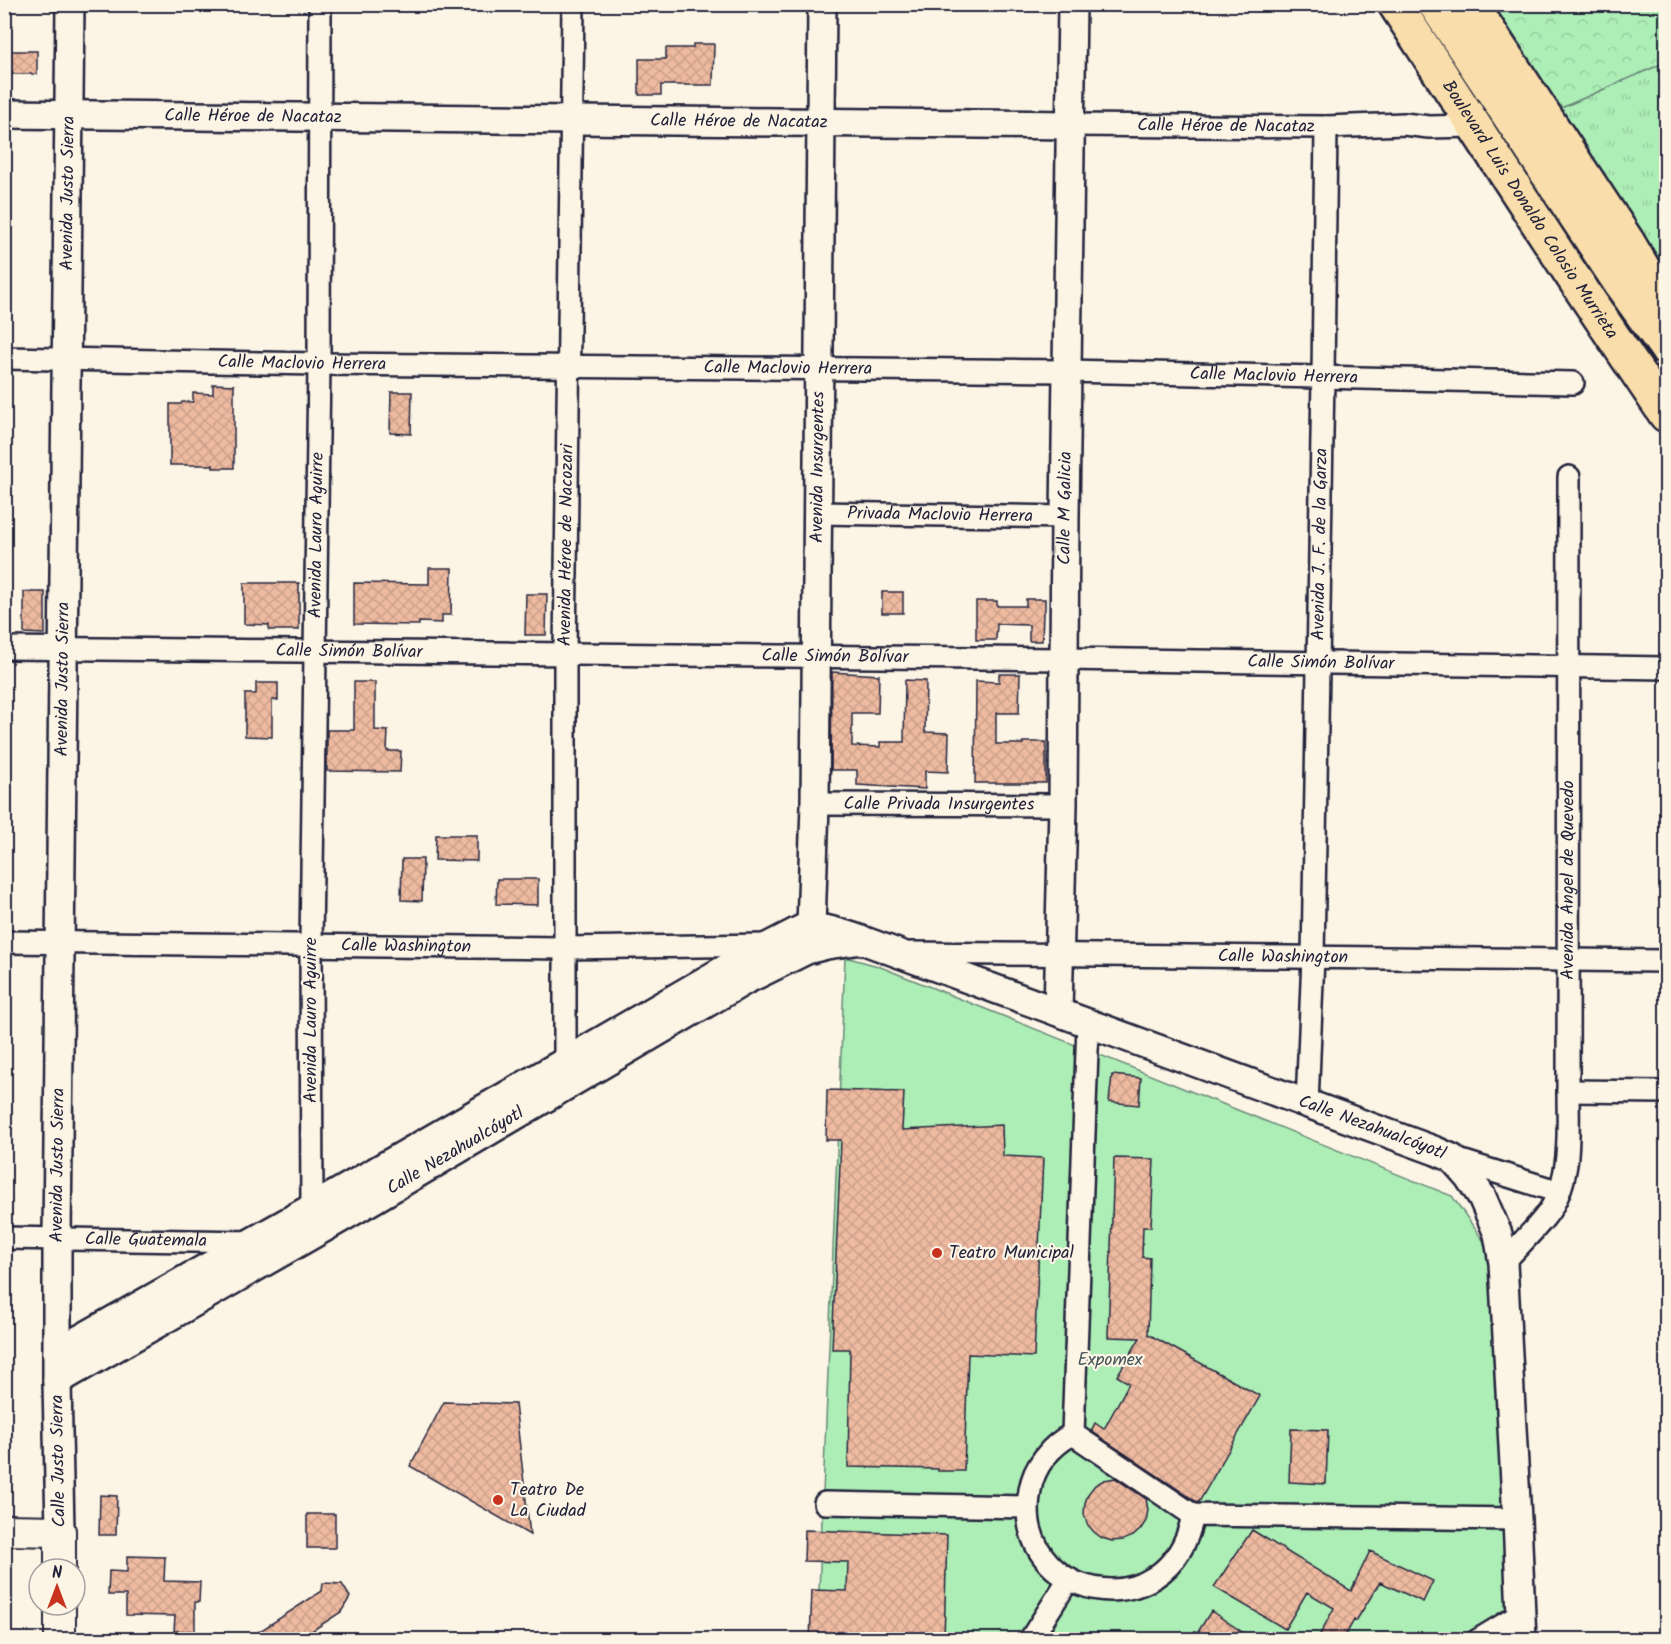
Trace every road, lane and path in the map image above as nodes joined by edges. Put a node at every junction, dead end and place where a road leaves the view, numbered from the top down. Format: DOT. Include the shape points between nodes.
graph roads {
  1 [pos="70,4"];
  2 [pos="320,4"];
  3 [pos="573,4"];
  4 [pos="822,4"];
  5 [pos="1072,4"];
  6 [pos="1395,4"];
  7 [pos="1416,4"];
  8 [pos="1435,4"];
  9 [pos="1471,4"];
  10 [pos="4,114"];
  11 [pos="69,114"];
  12 [pos="320,117"];
  13 [pos="572,120"];
  14 [pos="821,123"];
  15 [pos="1070,125"];
  16 [pos="1474,126"];
  17 [pos="1326,127"];
  18 [pos="1615,291"];
  19 [pos="1666,307"];
  20 [pos="1666,348"];
  21 [pos="4,358"];
  22 [pos="66,359"];
  23 [pos="319,364"];
  24 [pos="570,366"];
  25 [pos="820,367"];
  26 [pos="1067,370"];
  27 [pos="1323,378"];
  28 [pos="1573,383"];
  29 [pos="1666,399"];
  30 [pos="1666,415"];
  31 [pos="1569,477"];
  32 [pos="817,513"];
  33 [pos="1065,516"];
  34 [pos="4,648"];
  35 [pos="63,649"];
  36 [pos="314,652"];
  37 [pos="566,653"];
  38 [pos="816,657"];
  39 [pos="1064,659"];
  40 [pos="1318,663"];
  41 [pos="1569,668"];
  42 [pos="1666,668"];
  43 [pos="814,804"];
  44 [pos="1063,805"];
  45 [pos="811,927"];
  46 [pos="862,940"];
  47 [pos="4,942"];
  48 [pos="59,942"];
  49 [pos="311,945"];
  50 [pos="564,948"];
  51 [pos="898,953"];
  52 [pos="776,954"];
  53 [pos="1059,955"];
  54 [pos="1313,957"];
  55 [pos="1568,960"];
  56 [pos="1666,961"];
  57 [pos="1058,1012"];
  58 [pos="1088,1024"];
  59 [pos="565,1075"];
  60 [pos="1568,1091"];
  61 [pos="1666,1092"];
  62 [pos="1307,1105"];
  63 [pos="1452,1158"];
  64 [pos="1559,1192"];
  65 [pos="306,1229"];
  66 [pos="4,1238"];
  67 [pos="57,1238"];
  68 [pos="252,1242"];
  69 [pos="1503,1263"];
  70 [pos="57,1352"];
  71 [pos="57,1381"];
  72 [pos="1073,1434"];
  73 [pos="825,1503"];
  74 [pos="1028,1508"];
  75 [pos="1193,1515"];
  76 [pos="1517,1519"];
  77 [pos="4,1530"];
  78 [pos="60,1531"];
  79 [pos="60,1557"];
  80 [pos="1069,1579"];
  81 [pos="60,1617"];
  82 [pos="1522,1627"];
  83 [pos="60,1640"];
  84 [pos="1030,1640"];
  85 [pos="1478,1640"];
  1 -- 11 [label="street, Avenida Justo Sierra"];
  2 -- 12 [label="street, Avenida Lauro Aguirre"];
  3 -- 13 [label="street, Avenida Héroe de Nacozari"];
  4 -- 14 [label="street, Avenida Insurgentes"];
  5 -- 15 [label="street, Calle M Galicia"];
  6 -- 16 [label="highway, Boulevard Luis Donaldo Colosio Murrieta"];
  7 -- 18 [label="highway"];
  8 -- 18 [label="highway"];
  9 -- 19 [label="highway"];
  10 -- 11 [label="street, Calle Héroe de Nacataz"];
  11 -- 12 [label="street, Calle Héroe de Nacataz"];
  11 -- 22 [label="street, Avenida Justo Sierra"];
  12 -- 13 [label="street, Calle Héroe de Nacataz"];
  12 -- 23 [label="street, Avenida Lauro Aguirre"];
  13 -- 14 [label="street, Calle Héroe de Nacataz"];
  13 -- 24 [label="street, Avenida Héroe de Nacozari"];
  14 -- 15 [label="street, Calle Héroe de Nacataz"];
  14 -- 25 [label="street, Avenida Insurgentes"];
  15 -- 17 [label="street, Calle Héroe de Nacataz"];
  15 -- 26 [label="street, Calle M Galicia"];
  16 -- 17 [label="street, Calle Héroe de Nacataz"];
  16 -- 30 [label="highway, Boulevard Luis Donaldo Colosio Murrieta"];
  17 -- 27 [label="street, Avenida J. F. de la Garza"];
  18 -- 20 [label="highway"];
  18 -- 29 [label="highway"];
  21 -- 22 [label="street, Calle Maclovio Herrera"];
  22 -- 23 [label="street, Calle Maclovio Herrera"];
  22 -- 35 [label="street, Avenida Justo Sierra"];
  23 -- 24 [label="street, Calle Maclovio Herrera"];
  23 -- 36 [label="street, Avenida Lauro Aguirre"];
  24 -- 25 [label="street, Calle Maclovio Herrera"];
  24 -- 37 [label="street, Avenida Héroe de Nacozari"];
  25 -- 26 [label="street, Calle Maclovio Herrera"];
  25 -- 32 [label="street, Avenida Insurgentes"];
  26 -- 27 [label="street, Calle Maclovio Herrera"];
  26 -- 33 [label="street, Calle M Galicia"];
  27 -- 28 [label="street, Calle Maclovio Herrera"];
  27 -- 40 [label="street, Avenida J. F. de la Garza"];
  31 -- 41 [label="street, Avenida Ángel de Quevedo"];
  32 -- 33 [label="street, Privada Maclovio Herrera"];
  32 -- 38 [label="street, Avenida Insurgentes"];
  33 -- 39 [label="street, Calle M Galicia"];
  34 -- 35 [label="street, Calle Simón Bolívar"];
  35 -- 36 [label="street, Calle Simón Bolívar"];
  35 -- 48 [label="street, Avenida Justo Sierra"];
  36 -- 37 [label="street, Calle Simón Bolívar"];
  36 -- 49 [label="street, Avenida Lauro Aguirre"];
  37 -- 38 [label="street, Calle Simón Bolívar"];
  37 -- 50 [label="street, Avenida Héroe de Nacozari"];
  38 -- 39 [label="street, Calle Simón Bolívar"];
  38 -- 43 [label="street, Avenida Insurgentes"];
  39 -- 40 [label="street, Calle Simón Bolívar"];
  39 -- 44 [label="street, Calle M Galicia"];
  40 -- 41 [label="street, Calle Simón Bolívar"];
  40 -- 54 [label="street, Avenida J. F. de la Garza"];
  41 -- 42 [label="street, Calle Simón Bolívar"];
  41 -- 55 [label="street, Avenida Ángel de Quevedo"];
  43 -- 44 [label="street, Calle Privada Insurgentes"];
  43 -- 45 [label="street, Avenida Insurgentes"];
  44 -- 53 [label="street, Calle M Galicia"];
  45 -- 46 [label="street, Calle Nezahualcóyotl"];
  45 -- 52 [label="street"];
  46 -- 51 [label="street, Calle Nezahualcóyotl"];
  46 -- 52 [label="street, Calle Nezahualcóyotl"];
  47 -- 48 [label="street, Calle Washington"];
  48 -- 49 [label="street, Calle Washington"];
  48 -- 67 [label="street, Avenida Justo Sierra"];
  49 -- 50 [label="street, Calle Washington"];
  49 -- 65 [label="street, Avenida Lauro Aguirre"];
  50 -- 52 [label="street, Calle Washington"];
  50 -- 59 [label="street, Avenida Héroe de Nacozari"];
  51 -- 53 [label="street, Calle Washington"];
  51 -- 57 [label="street, Calle Nezahualcóyotl"];
  52 -- 59 [label="street, Calle Nezahualcóyotl" via="744,981"];
  53 -- 54 [label="street, Calle Washington"];
  53 -- 57 [label="street, Calle M Galicia"];
  54 -- 55 [label="street, Calle Washington"];
  54 -- 62 [label="street, Avenida J. F. de la Garza"];
  55 -- 56 [label="street, Calle Washington"];
  55 -- 60 [label="street, Avenida Ángel de Quevedo"];
  57 -- 58 [label="street, Calle Nezahualcóyotl"];
  58 -- 62 [label="street, Calle Nezahualcóyotl"];
  58 -- 72 [label="street"];
  59 -- 65 [label="street, Calle Nezahualcóyotl"];
  60 -- 61 [label="street"];
  60 -- 64 [label="street, Avenida Ángel de Quevedo" via="1566,1170"];
  62 -- 63 [label="street, Calle Nezahualcóyotl"];
  63 -- 64 [label="street"];
  63 -- 69 [label="street, Calle Nezahualcóyotl" via="1482,1197 1498,1234"];
  64 -- 69 [label="street, Avenida Ángel de Quevedo" via="1546,1216"];
  65 -- 68 [label="street, Calle Nezahualcóyotl"];
  65 -- 68 [label="street, Calle Guatemala"];
  65 -- 71 [label="street, Calle Nezahualcóyotl"];
  66 -- 67 [label="street, Calle Guatemala"];
  67 -- 68 [label="street, Calle Guatemala"];
  67 -- 70 [label="street, Avenida Justo Sierra"];
  68 -- 70 [label="street, Calle Nezahualcóyotl"];
  69 -- 76 [label="street, Calle Nezahualcóyotl"];
  70 -- 71 [label="street, Calle Justo Sierra"];
  71 -- 78 [label="street, Calle Justo Sierra"];
  72 -- 74 [label="street" via="1054,1446 1036,1471"];
  72 -- 75 [label="street"];
  73 -- 74 [label="street"];
  74 -- 80 [label="street" via="1036,1544 1054,1569"];
  75 -- 76 [label="street"];
  75 -- 80 [label="street" via="1181,1551 1154,1578 1126,1589 1110,1590"];
  76 -- 82 [label="street, Calle Nezahualcóyotl"];
  77 -- 78 [label="main road"];
  78 -- 79 [label="main road, Calle Justo Sierra"];
  80 -- 84 [label="street"];
  81 -- 83 [label="main road"];
  82 -- 85 [label="street"];
}
